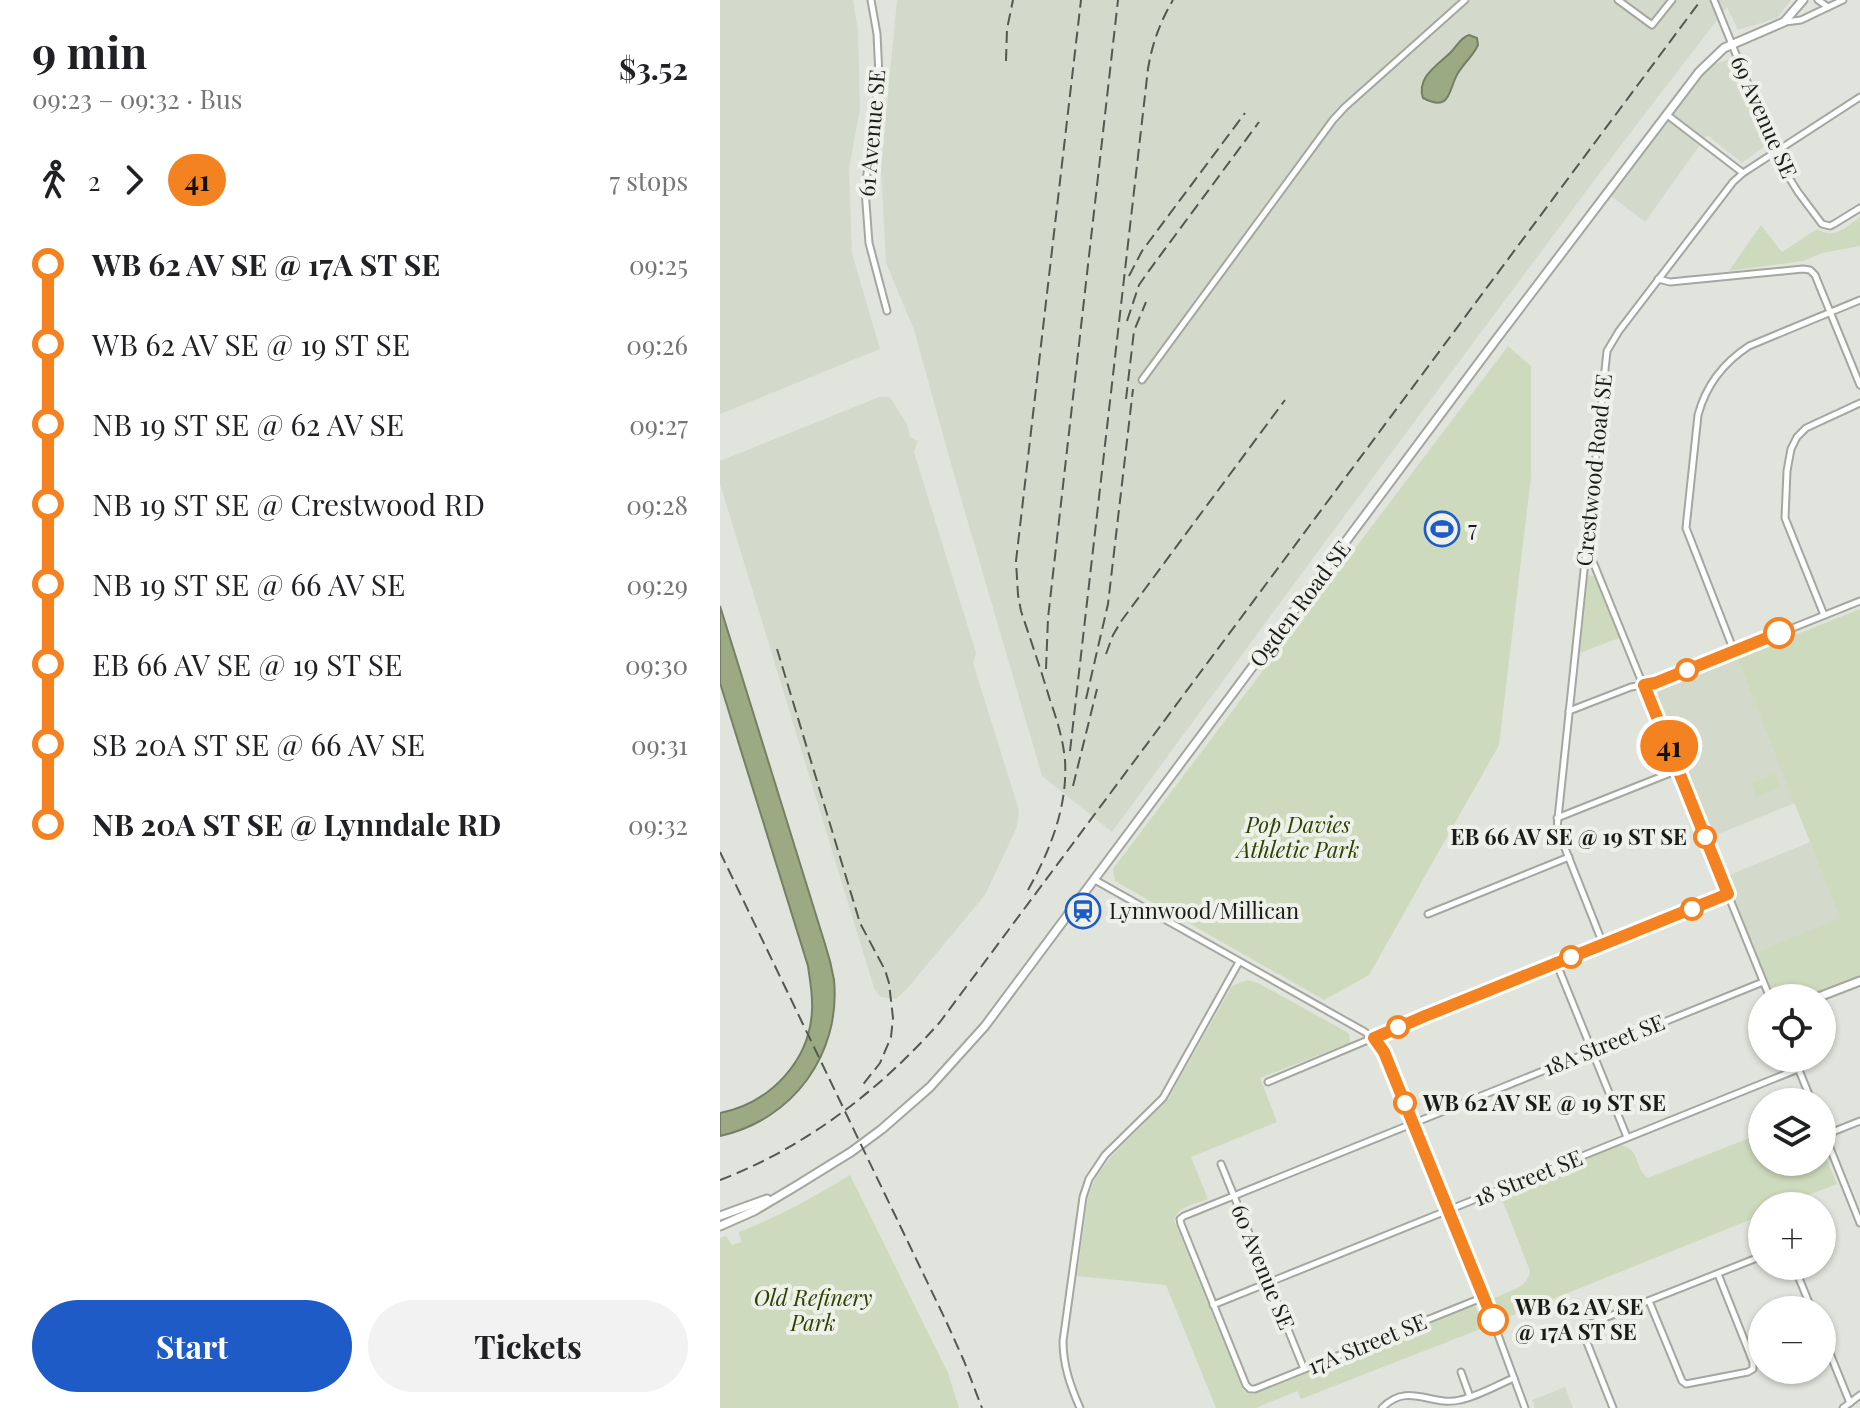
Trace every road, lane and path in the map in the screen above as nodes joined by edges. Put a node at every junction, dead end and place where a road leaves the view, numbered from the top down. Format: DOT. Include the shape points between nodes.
graph roads {
  1 [pos="871,0"];
  2 [pos="1465,0"];
  3 [pos="1618,0"];
  4 [pos="1672,0"];
  5 [pos="1714,0"];
  6 [pos="1803,0"];
  7 [pos="1818,0"];
  8 [pos="1843,0"];
  9 [pos="1828,7"];
  10 [pos="1784,22"];
  11 [pos="1733,45"];
  12 [pos="1860,97"];
  13 [pos="1666,114"];
  14 [pos="1776,152"];
  15 [pos="1743,173"];
  16 [pos="1860,208"];
  17 [pos="1658,279"];
  18 [pos="1860,300"];
  19 [pos="887,311"];
  20 [pos="1831,312"];
  21 [pos="1142,380"];
  22 [pos="1860,385"];
  23 [pos="1860,403"];
  24 [pos="1587,545"];
  25 [pos="1860,601"];
  26 [pos="1824,615"];
  27 [pos="1734,651"];
  28 [pos="1644,685"];
  29 [pos="1569,711"];
  30 [pos="1678,770"];
  31 [pos="1557,818"];
  32 [pos="1569,857"];
  33 [pos="1095,880"];
  34 [pos="1728,894"];
  35 [pos="1428,914"];
  36 [pos="1603,944"];
  37 [pos="1239,962"];
  38 [pos="1556,962"];
  39 [pos="1860,981"];
  40 [pos="1763,982"];
  41 [pos="1836,990"];
  42 [pos="1374,1038"];
  43 [pos="1591,1050"];
  44 [pos="1790,1072"];
  45 [pos="1268,1082"];
  46 [pos="1860,1121"];
  47 [pos="1413,1122"];
  48 [pos="1836,1131"];
  49 [pos="1627,1137"];
  50 [pos="1836,1163"];
  51 [pos="1221,1164"];
  52 [pos="780,1194"];
  53 [pos="1234,1195"];
  54 [pos="1448,1210"];
  55 [pos="720,1216"];
  56 [pos="1860,1223"];
  57 [pos="720,1226"];
  58 [pos="1748,1262"];
  59 [pos="1718,1274"];
  60 [pos="1269,1282"];
  61 [pos="1484,1297"];
  62 [pos="1649,1301"];
  63 [pos="1213,1305"];
  64 [pos="1836,1368"];
  65 [pos="1304,1369"];
  66 [pos="1461,1372"];
  67 [pos="1514,1378"];
  68 [pos="1860,1395"];
  69 [pos="1470,1397"];
  70 [pos="1850,1403"];
  71 [pos="1080,1408"];
  72 [pos="1382,1408"];
  73 [pos="1525,1408"];
  74 [pos="1613,1408"];
  75 [pos="1843,1408"];
  1 -- 19 [label="street, 61 Avenue SE" via="879,76 865,190 869,243"];
  2 -- 21 [label="street" via="1333,120"];
  3 -- 4 [label="street" via="1652,25"];
  5 -- 11 [label="street, 69 Avenue SE"];
  6 -- 10 [label="street, Ogden Road SE"];
  7 -- 9 [label="street"];
  8 -- 9 [label="street"];
  9 -- 10 [label="street"];
  10 -- 11 [label="street, Ogden Road SE"];
  11 -- 13 [label="street, Ogden Road SE" via="1704,66"];
  11 -- 14 [label="street, 69 Avenue SE"];
  12 -- 14 [label="street, Crestwood Road SE"];
  13 -- 15 [label="street"];
  13 -- 33 [label="street, Ogden Road SE"];
  14 -- 15 [label="street, Crestwood Road SE"];
  14 -- 16 [label="street, 69 Avenue SE" via="1819,221 1834,224"];
  15 -- 17 [label="street, Crestwood Road SE"];
  17 -- 20 [label="street" via="1810,270"];
  17 -- 24 [label="street, Crestwood Road SE" via="1607,351"];
  18 -- 20 [label="street"];
  20 -- 22 [label="street"];
  20 -- 27 [label="street" via="1741,351 1710,384 1698,415 1686,528"];
  23 -- 26 [label="street" via="1806,428 1789,460 1785,518"];
  24 -- 28 [label="street"];
  24 -- 29 [label="street, Crestwood Road SE"];
  25 -- 26 [label="street"];
  26 -- 27 [label="street"];
  27 -- 28 [label="street"];
  28 -- 29 [label="street"];
  28 -- 30 [label="street"];
  29 -- 31 [label="street, Crestwood Road SE"];
  30 -- 31 [label="street"];
  30 -- 34 [label="street"];
  31 -- 32 [label="street, Crestwood Road SE"];
  32 -- 35 [label="street"];
  32 -- 36 [label="street, Crestwood Road SE"];
  33 -- 37 [label="street"];
  33 -- 52 [label="street, Ogden Road SE" via="985,1026 930,1087 851,1152"];
  34 -- 36 [label="street"];
  34 -- 40 [label="street"];
  36 -- 38 [label="street"];
  37 -- 42 [label="street"];
  37 -- 71 [label="street" via="1163,1098 1105,1155 1089,1179 1063,1341 1066,1374"];
  38 -- 42 [label="street"];
  38 -- 43 [label="street"];
  39 -- 41 [label="street"];
  40 -- 43 [label="street, 18A Street SE"];
  42 -- 45 [label="street"];
  42 -- 47 [label="street"];
  43 -- 47 [label="street, 18A Street SE"];
  43 -- 49 [label="street"];
  44 -- 49 [label="street, 18 Street SE"];
  46 -- 48 [label="street"];
  47 -- 53 [label="street, 18A Street SE"];
  47 -- 54 [label="street"];
  49 -- 54 [label="street, 18 Street SE"];
  50 -- 56 [label="street"];
  51 -- 53 [label="street, 60 Avenue SE"];
  52 -- 55 [label="street, Ogden Road SE"];
  52 -- 57 [label="street, Ogden Road SE"];
  53 -- 60 [label="street, 60 Avenue SE"];
  53 -- 63 [label="street, 18A Street SE" via="1180,1219"];
  54 -- 60 [label="street, 18 Street SE"];
  54 -- 61 [label="street"];
  58 -- 59 [label="street"];
  59 -- 62 [label="street"];
  59 -- 62 [label="street" via="1753,1362 1748,1372 1686,1384"];
  60 -- 63 [label="street, 18 Street SE"];
  60 -- 65 [label="street, 60 Avenue SE"];
  61 -- 65 [label="street, 17A Street SE"];
  61 -- 67 [label="street"];
  62 -- 74 [label="street" via="1585,1330"];
  63 -- 65 [label="street, 17A Street SE" via="1250,1389"];
  64 -- 70 [label="street"];
  66 -- 69 [label="street"];
  67 -- 69 [label="street"];
  67 -- 73 [label="street"];
  68 -- 70 [label="street"];
  69 -- 72 [label="street" via="1448,1402 1400,1396"];
  70 -- 75 [label="street"];
}
